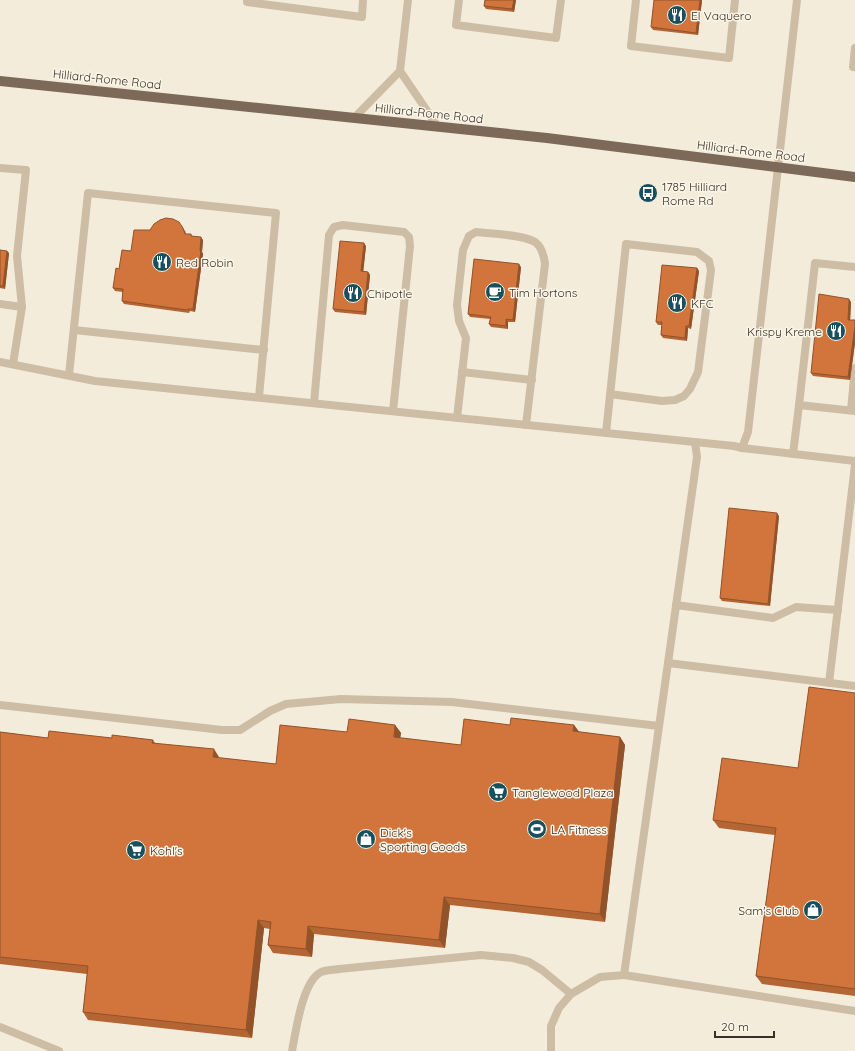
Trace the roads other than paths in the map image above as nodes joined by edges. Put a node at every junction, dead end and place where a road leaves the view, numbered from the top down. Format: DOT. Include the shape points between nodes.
graph roads {
  1 [pos="247,0"];
  2 [pos="363,0"];
  3 [pos="408,0"];
  4 [pos="459,0"];
  5 [pos="561,0"];
  6 [pos="636,0"];
  7 [pos="736,0"];
  8 [pos="797,0"];
  9 [pos="855,48"];
  10 [pos="855,67"];
  11 [pos="400,71"];
  12 [pos="0,81"];
  13 [pos="354,118"];
  14 [pos="438,127"];
  15 [pos="778,167"];
  16 [pos="0,168"];
  17 [pos="855,177"];
  18 [pos="855,267"];
  19 [pos="0,304"];
  20 [pos="22,307"];
  21 [pos="74,330"];
  22 [pos="264,350"];
  23 [pos="0,362"];
  24 [pos="14,364"];
  25 [pos="855,368"];
  26 [pos="462,372"];
  27 [pos="69,376"];
  28 [pos="532,380"];
  29 [pos="610,394"];
  30 [pos="259,397"];
  31 [pos="314,403"];
  32 [pos="799,405"];
  33 [pos="393,411"];
  34 [pos="853,411"];
  35 [pos="457,418"];
  36 [pos="526,425"];
  37 [pos="606,433"];
  38 [pos="695,442"];
  39 [pos="742,448"];
  40 [pos="793,454"];
  41 [pos="855,461"];
  42 [pos="855,465"];
  43 [pos="676,605"];
  44 [pos="838,610"];
  45 [pos="668,663"];
  46 [pos="829,683"];
  47 [pos="855,686"];
  48 [pos="0,705"];
  49 [pos="659,726"];
  50 [pos="624,975"];
  51 [pos="571,994"];
  52 [pos="855,1011"];
  53 [pos="0,1027"];
  54 [pos="59,1051"];
  55 [pos="292,1051"];
  56 [pos="551,1051"];
  1 -- 2 [label="lane" via="362,17"];
  3 -- 11 [label="lane"];
  4 -- 5 [label="lane" via="456,25 556,38"];
  6 -- 7 [label="lane" via="631,46 729,58"];
  8 -- 15 [label="lane"];
  9 -- 10 [label="lane"];
  11 -- 13 [label="lane"];
  11 -- 14 [label="lane"];
  12 -- 13 [label="main road, Hilliard-Rome Road"];
  13 -- 14 [label="main road, Hilliard-Rome Road"];
  14 -- 15 [label="main road, Hilliard-Rome Road"];
  15 -- 17 [label="main road, Hilliard-Rome Road"];
  15 -- 39 [label="lane" via="748,432"];
  16 -- 20 [label="lane" via="26,170 17,256"];
  18 -- 32 [label="lane" via="815,263"];
  19 -- 20 [label="lane"];
  20 -- 24 [label="lane"];
  21 -- 22 [label="lane"];
  21 -- 22 [label="lane" via="88,193 276,213"];
  21 -- 27 [label="lane"];
  22 -- 30 [label="lane"];
  23 -- 24 [label="lane"];
  24 -- 27 [label="lane"];
  25 -- 34 [label="lane"];
  26 -- 28 [label="lane"];
  26 -- 28 [label="lane" via="466,338 459,321 457,305 463,250 469,236 476,232 524,238 536,242 543,252 545,264"];
  26 -- 35 [label="lane"];
  27 -- 30 [label="lane" via="95,381"];
  28 -- 36 [label="lane"];
  29 -- 29 [label="lane" via="662,401 675,400 684,396 690,389 698,372 711,270 709,261 697,252 626,244"];
  29 -- 37 [label="lane"];
  30 -- 31 [label="lane"];
  31 -- 33 [label="lane"];
  31 -- 33 [label="lane" via="329,235 334,226 343,225 404,232 409,237"];
  32 -- 34 [label="lane"];
  32 -- 40 [label="lane"];
  33 -- 35 [label="lane"];
  35 -- 36 [label="lane"];
  36 -- 37 [label="lane"];
  37 -- 38 [label="lane"];
  38 -- 39 [label="lane"];
  38 -- 43 [label="lane" via="698,457"];
  39 -- 40 [label="lane"];
  40 -- 41 [label="lane"];
  42 -- 44 [label="lane"];
  43 -- 44 [label="lane" via="773,618 796,607"];
  43 -- 45 [label="lane"];
  44 -- 46 [label="lane"];
  45 -- 46 [label="lane"];
  45 -- 49 [label="lane"];
  46 -- 47 [label="lane"];
  48 -- 49 [label="lane" via="222,730 240,730 286,704 341,698 452,702"];
  49 -- 50 [label="lane"];
  50 -- 51 [label="lane" via="600,977"];
  50 -- 52 [label="lane"];
  51 -- 55 [label="lane" via="529,962 481,955 322,972 312,980 304,999"];
  51 -- 56 [label="lane" via="559,1008 551,1026"];
  53 -- 54 [label="lane"];
}
